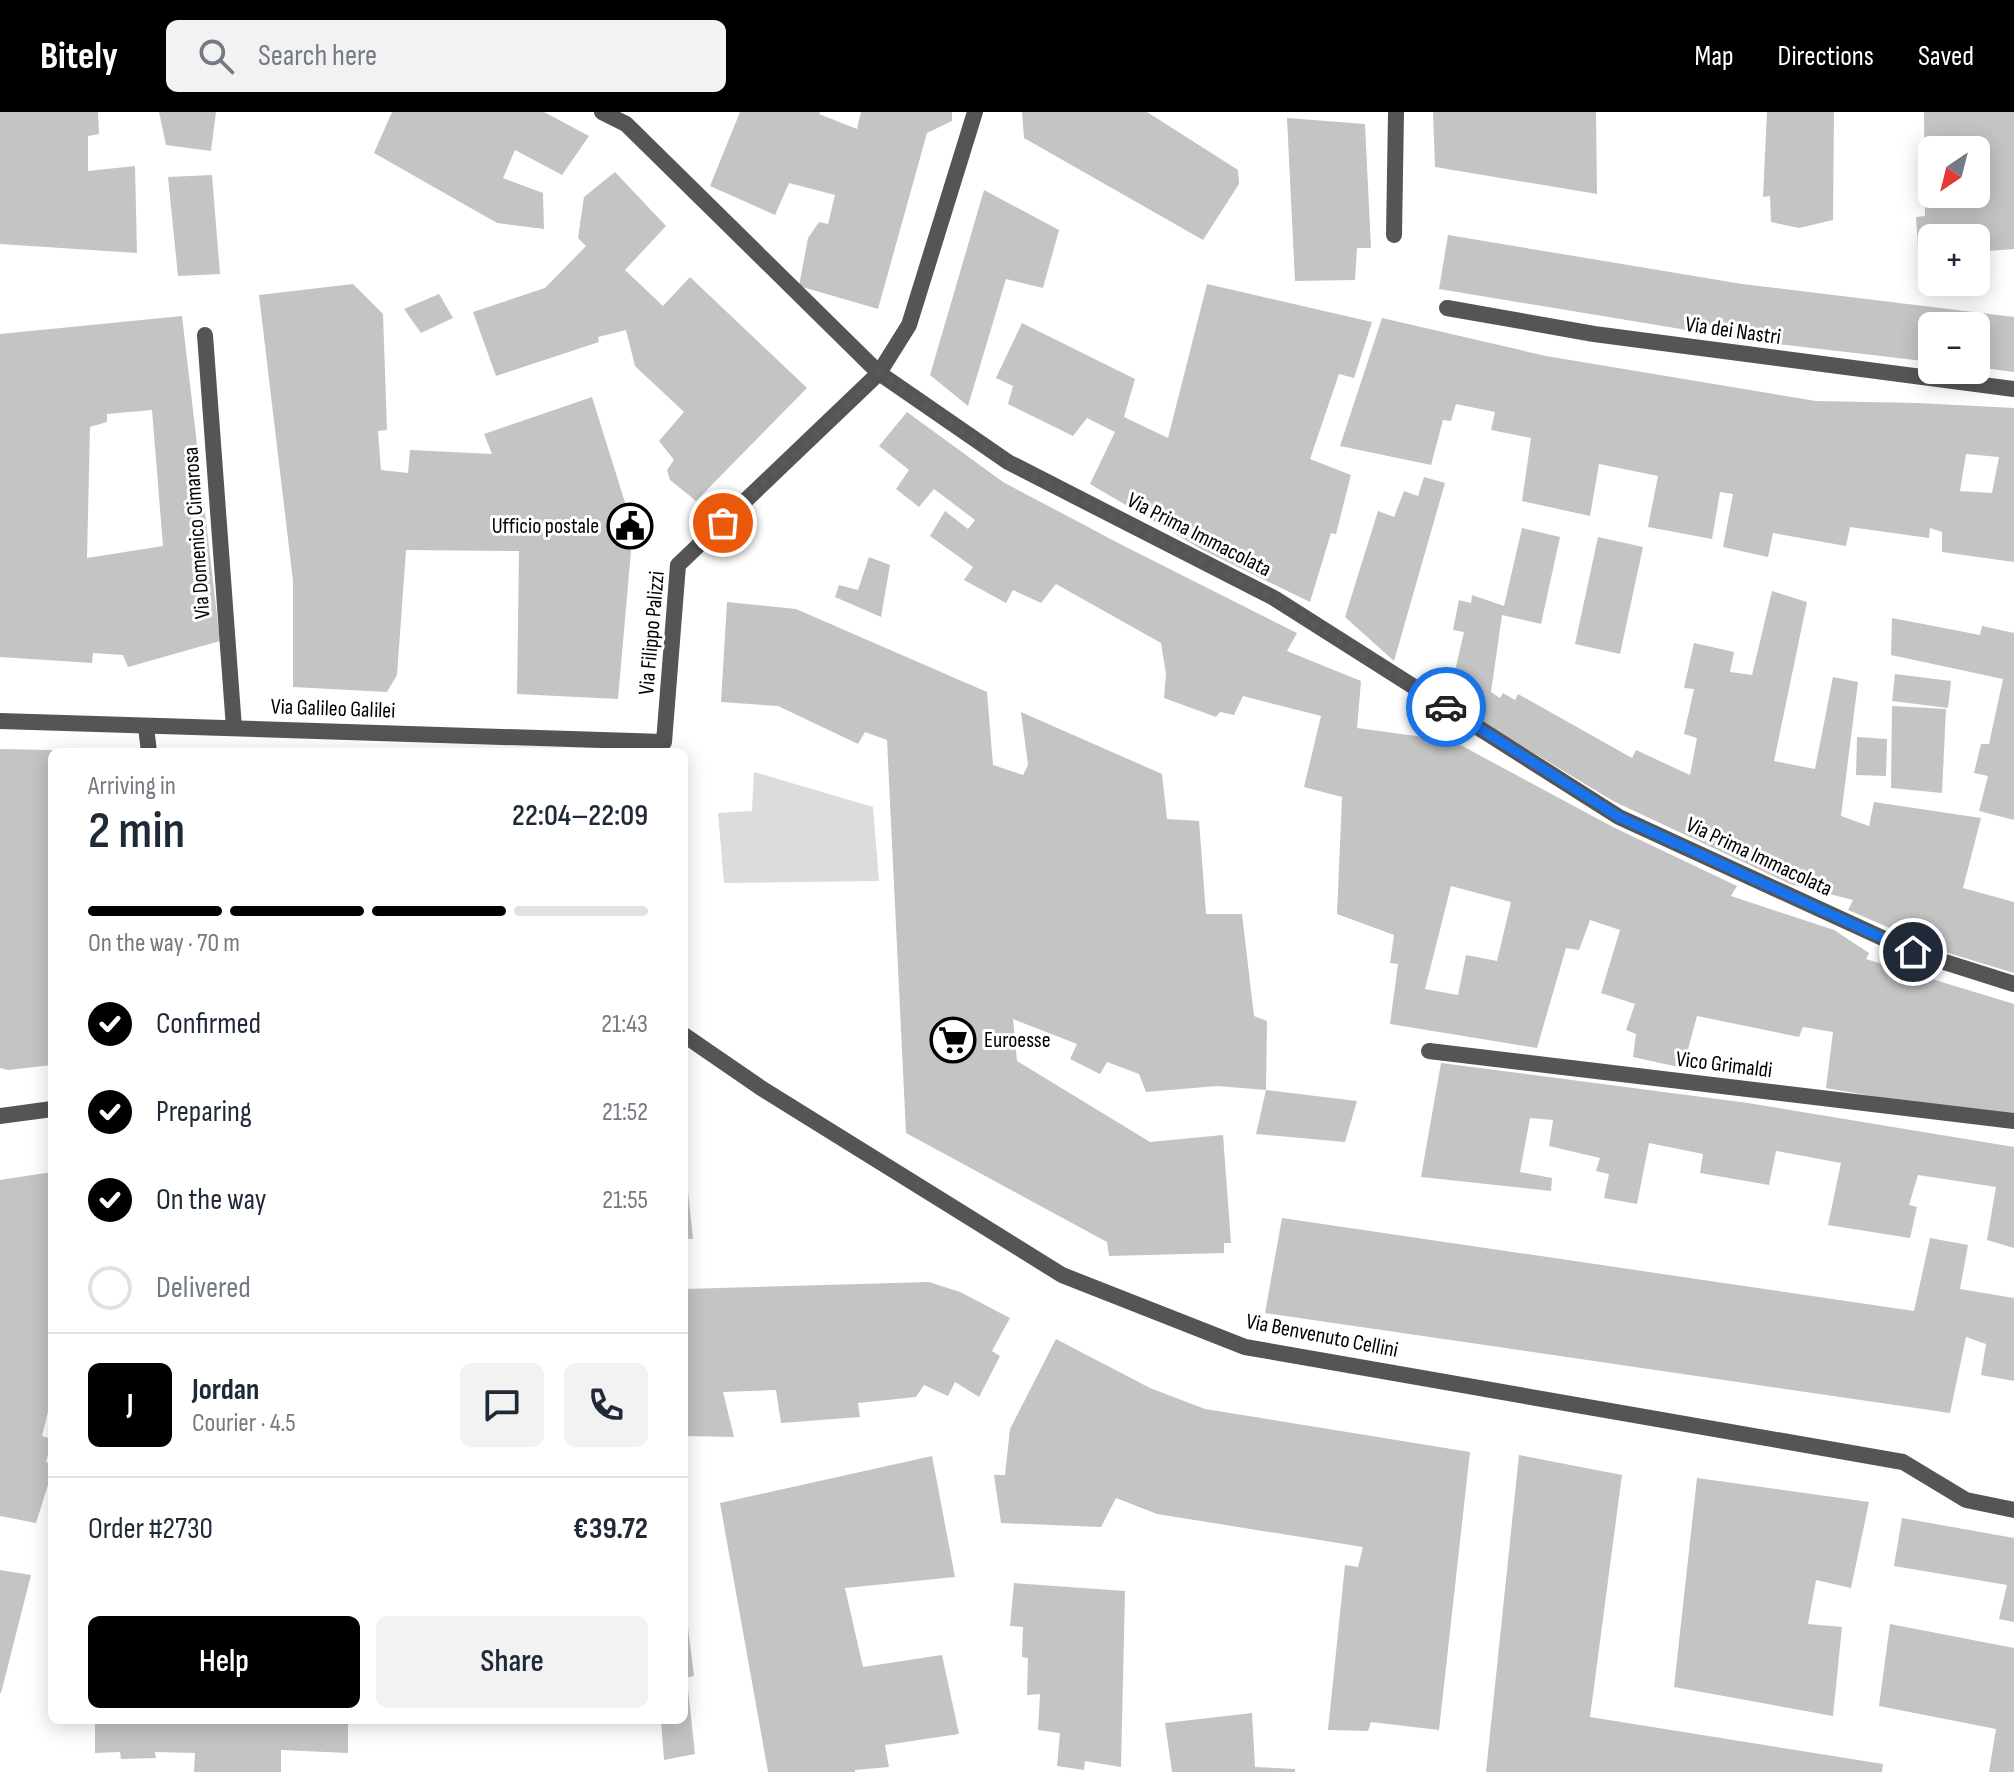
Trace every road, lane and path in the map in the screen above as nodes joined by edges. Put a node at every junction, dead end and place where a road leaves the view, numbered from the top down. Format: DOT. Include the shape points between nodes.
graph roads {
  1 [pos="602,112"];
  2 [pos="975,112"];
  3 [pos="1396,112"];
  4 [pos="1394,235"];
  5 [pos="1447,308"];
  6 [pos="205,335"];
  7 [pos="879,373"];
  8 [pos="2014,389"];
  9 [pos="0,721"];
  10 [pos="146,727"];
  11 [pos="234,728"];
  12 [pos="664,742"];
  13 [pos="149,748"];
  14 [pos="2014,984"];
  15 [pos="688,1038"];
  16 [pos="1429,1051"];
  17 [pos="48,1110"];
  18 [pos="0,1116"];
  19 [pos="2014,1121"];
  20 [pos="2014,1510"];
  1 -- 7 [label="street, Via Prima Immacolata" via="626,124"];
  2 -- 7 [label="street, Via Filippo Palizzi" via="909,325"];
  3 -- 4 [label="street"];
  5 -- 8 [label="street, Via dei Nastri" via="1609,336"];
  6 -- 11 [label="street, Via Domenico Cimarosa"];
  7 -- 12 [label="street, Via Filippo Palizzi" via="678,565"];
  7 -- 14 [label="street, Via Prima Immacolata" via="1008,462 1274,598 1619,817 1913,952"];
  9 -- 10 [label="street, Via Galileo Galilei"];
  10 -- 11 [label="street, Via Galileo Galilei"];
  10 -- 13 [label="street"];
  11 -- 12 [label="street, Via Galileo Galilei"];
  15 -- 20 [label="street, Via Benvenuto Cellini" via="1062,1275 1245,1347 1903,1462 1966,1500"];
  16 -- 19 [label="street, Vico Grimaldi"];
  17 -- 18 [label="street"];
}
